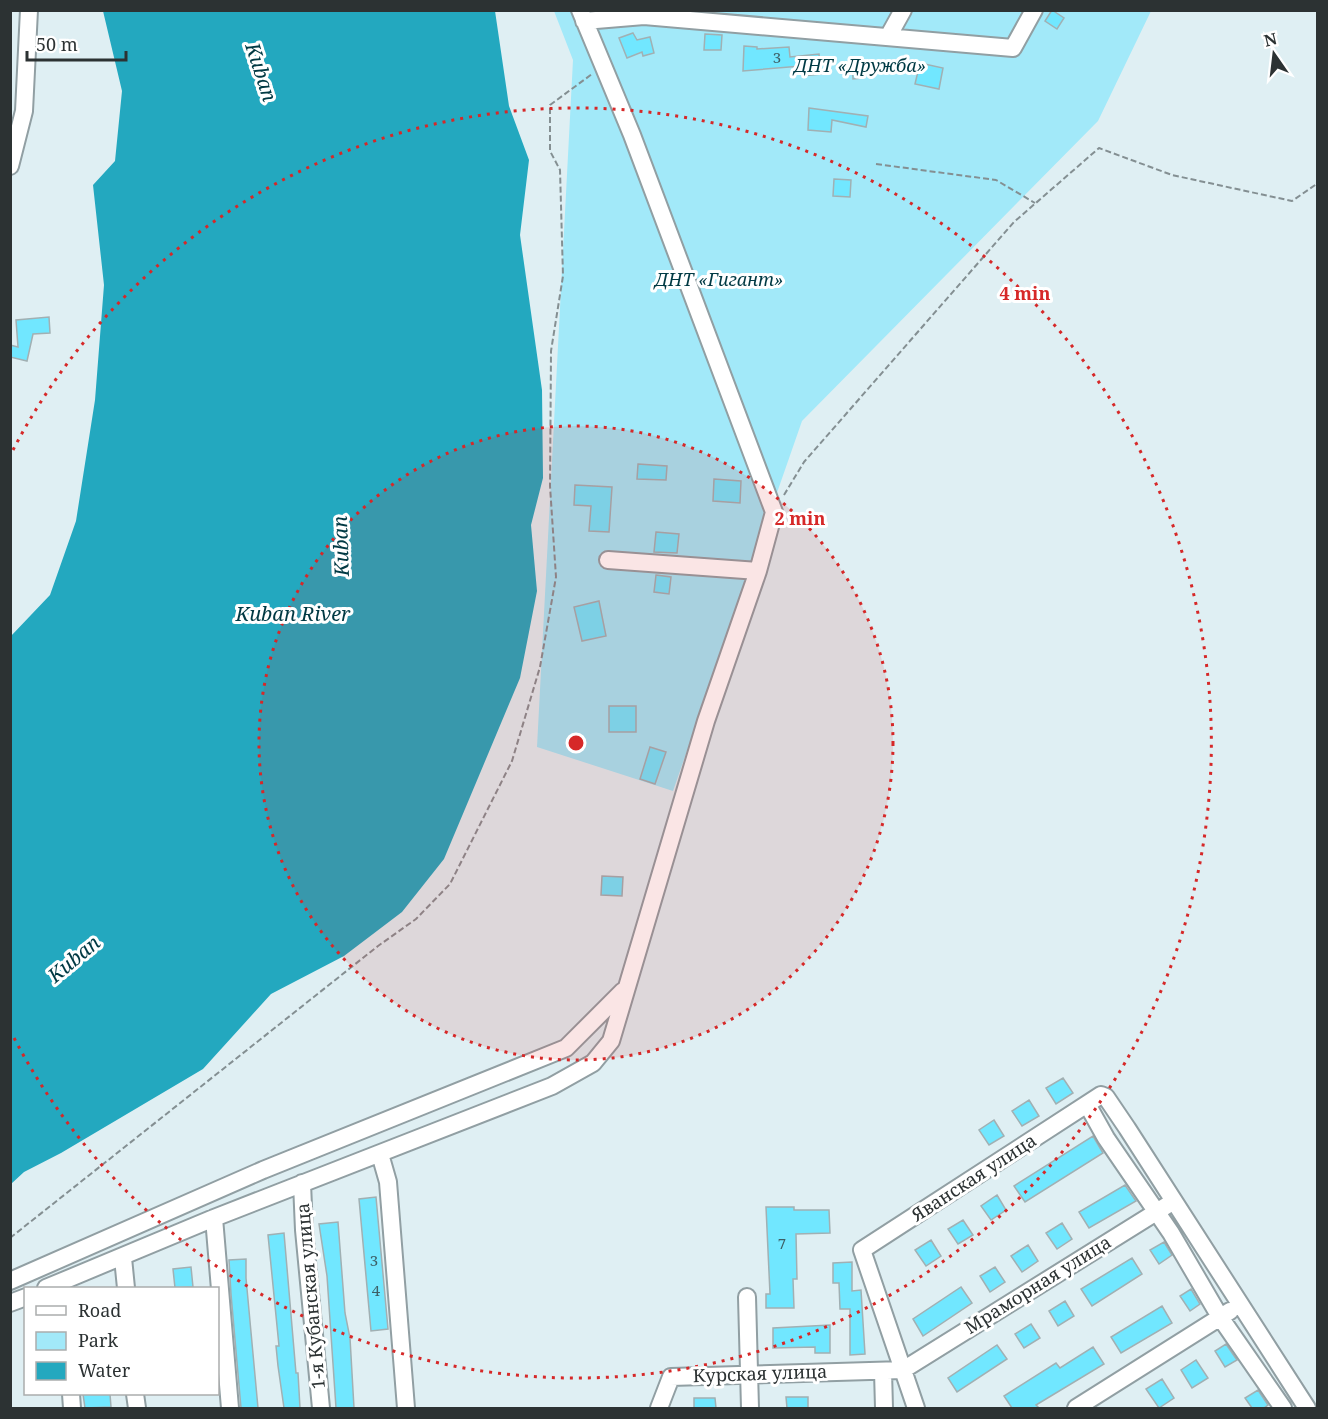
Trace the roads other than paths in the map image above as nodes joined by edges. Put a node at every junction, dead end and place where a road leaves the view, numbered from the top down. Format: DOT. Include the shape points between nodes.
graph roads {
  1 [pos="29,10"];
  2 [pos="903,10"];
  3 [pos="1034,10"];
  4 [pos="646,13"];
  5 [pos="582,16"];
  6 [pos="767,17"];
  7 [pos="888,37"];
  8 [pos="10,166"];
  9 [pos="608,560"];
  10 [pos="758,571"];
  11 [pos="625,989"];
  12 [pos="1087,1104"];
  13 [pos="381,1154"];
  14 [pos="302,1183"];
  15 [pos="1174,1201"];
  16 [pos="1155,1212"];
  17 [pos="214,1218"];
  18 [pos="123,1257"];
  19 [pos="10,1281"];
  20 [pos="62,1285"];
  21 [pos="126,1287"];
  22 [pos="747,1297"];
  23 [pos="1240,1304"];
  24 [pos="1220,1317"];
  25 [pos="903,1370"];
  26 [pos="883,1371"];
  27 [pos="748,1373"];
  28 [pos="230,1408"];
  29 [pos="321,1408"];
  30 [pos="406,1408"];
  31 [pos="659,1408"];
  32 [pos="750,1408"];
  33 [pos="884,1408"];
  34 [pos="916,1408"];
  35 [pos="1076,1408"];
  36 [pos="1283,1408"];
  37 [pos="1305,1408"];
  1 -- 8 [label="street" via="24,111"];
  2 -- 7 [label="street"];
  3 -- 7 [label="street" via="1013,48"];
  4 -- 5 [label="street"];
  4 -- 6 [label="street"];
  5 -- 10 [label="street" via="632,135 774,512"];
  6 -- 7 [label="street"];
  9 -- 10 [label="street"];
  10 -- 11 [label="street" via="706,721"];
  11 -- 13 [label="street" via="611,1041 593,1062 552,1086"];
  11 -- 19 [label="street" via="566,1048 263,1170"];
  12 -- 15 [label="street" via="1101,1095 1106,1097"];
  12 -- 16 [label="street"];
  12 -- 25 [label="street, Яванская улица" via="862,1250"];
  13 -- 14 [label="street"];
  13 -- 30 [label="street" via="388,1182"];
  14 -- 17 [label="street"];
  14 -- 29 [label="street, 1-я Кубанская улица"];
  15 -- 16 [label="street, Мраморная улица"];
  15 -- 23 [label="street"];
  16 -- 24 [label="street"];
  16 -- 25 [label="street, Мраморная улица"];
  17 -- 18 [label="street"];
  17 -- 28 [label="street"];
  18 -- 20 [label="street"];
  18 -- 21 [label="street"];
  22 -- 27 [label="street"];
  23 -- 24 [label="street"];
  23 -- 37 [label="street"];
  24 -- 35 [label="street"];
  24 -- 36 [label="street"];
  25 -- 26 [label="street, Курская улица"];
  25 -- 34 [label="street"];
  26 -- 27 [label="street, Курская улица"];
  26 -- 33 [label="street"];
  27 -- 31 [label="street, Курская улица" via="671,1377"];
  27 -- 32 [label="street"];
}
